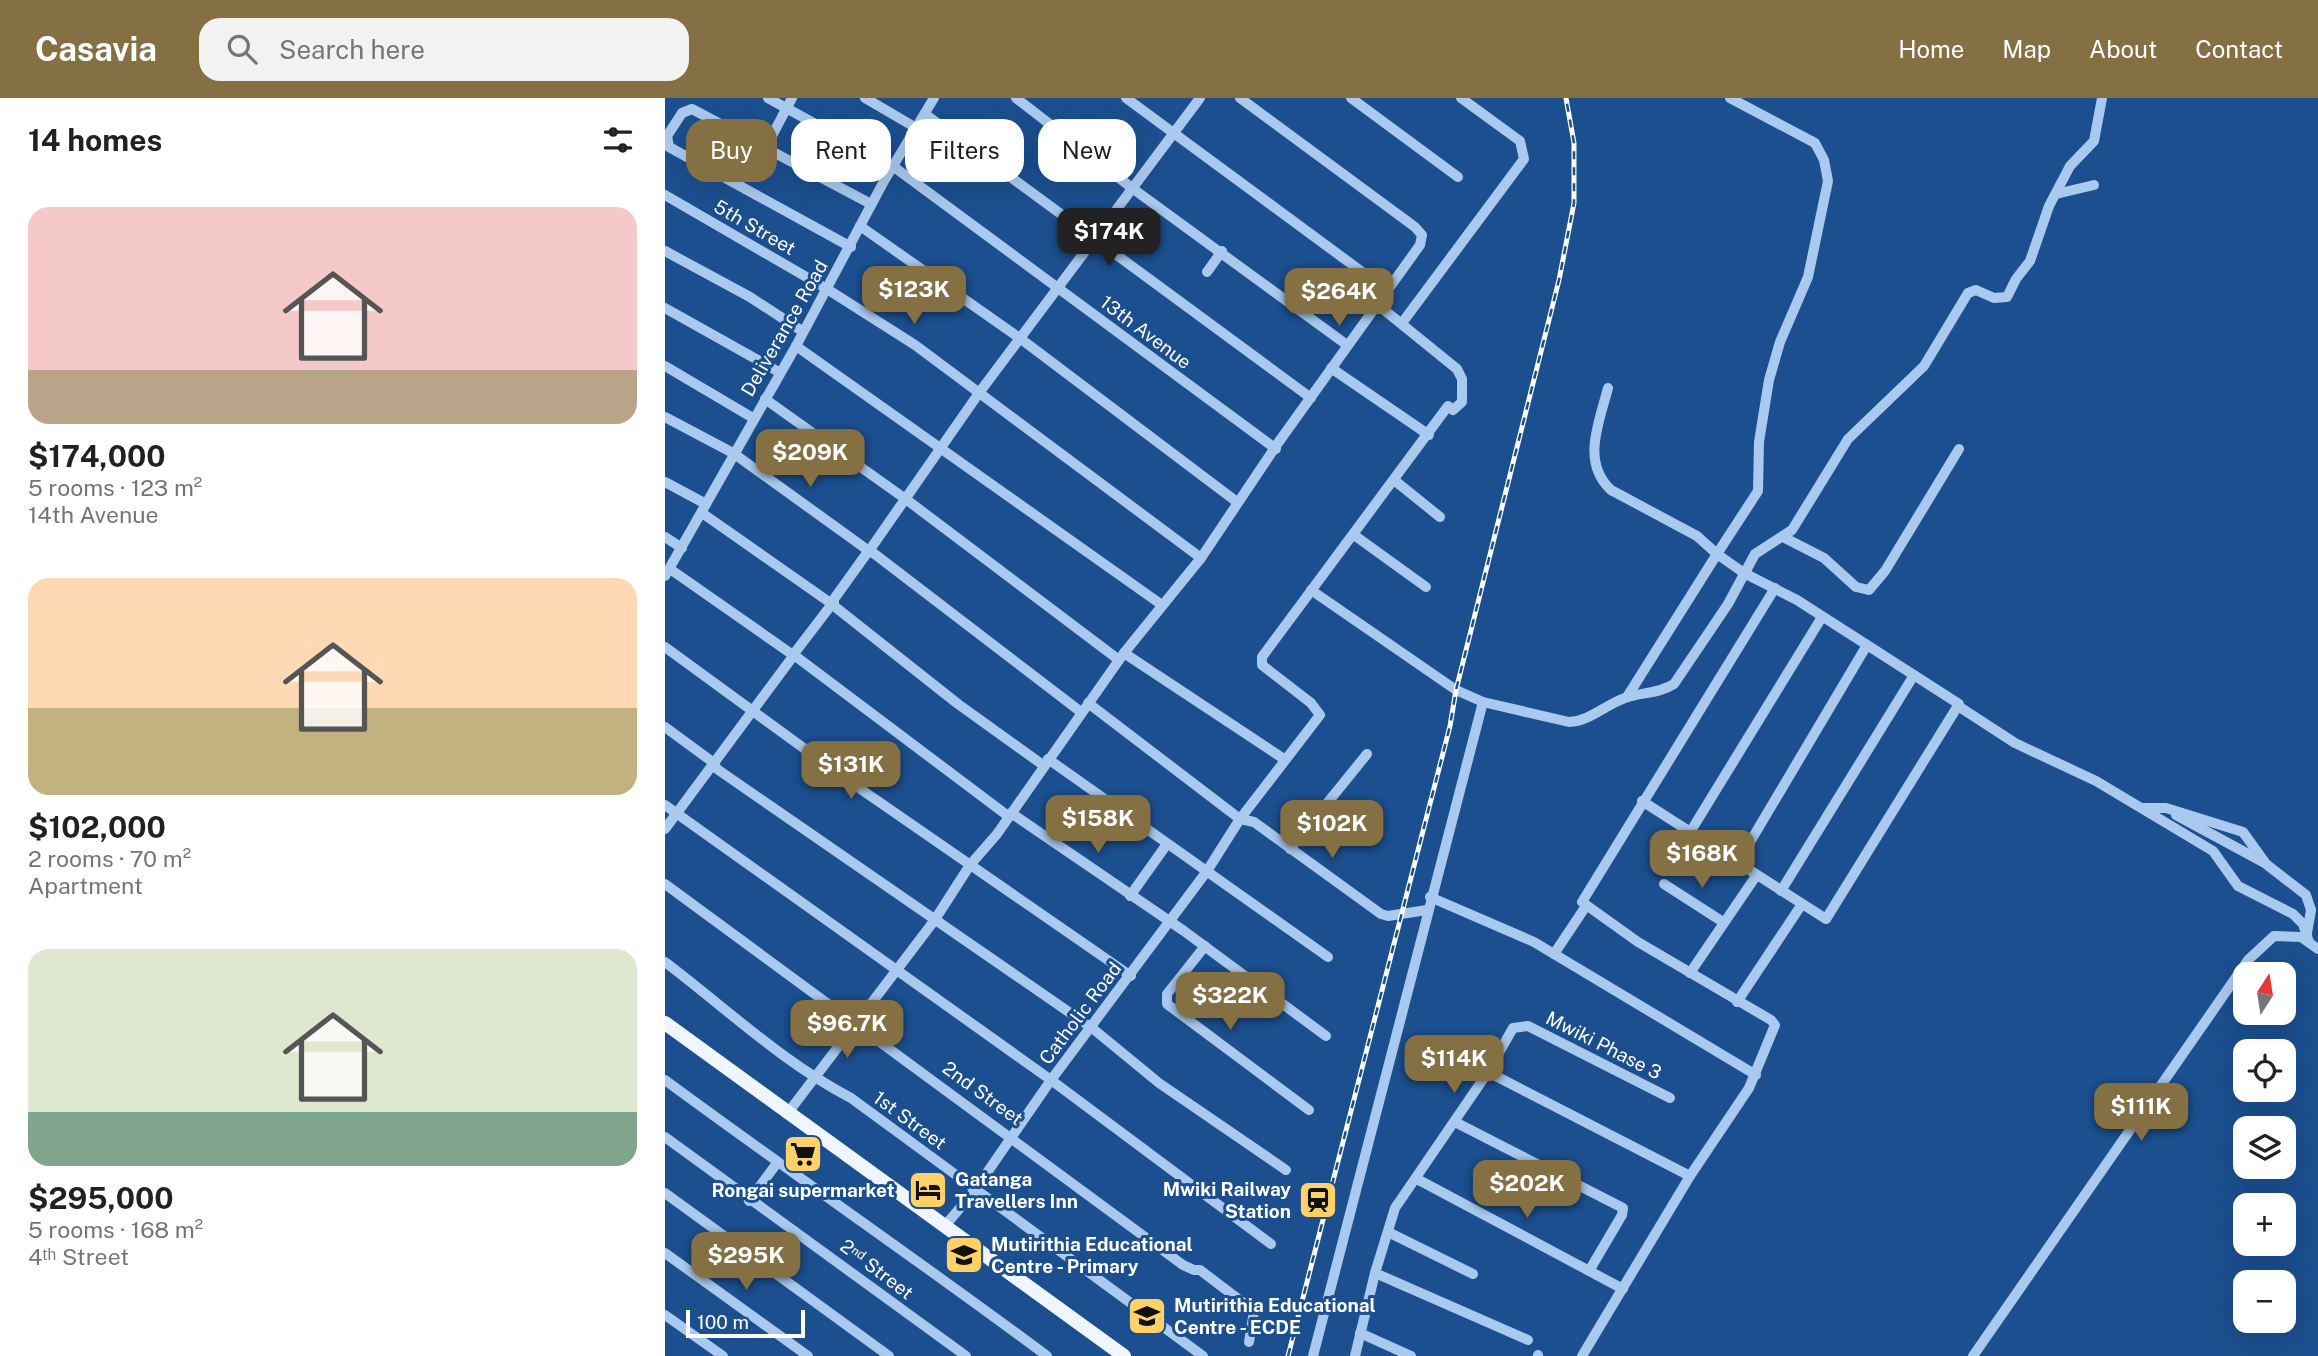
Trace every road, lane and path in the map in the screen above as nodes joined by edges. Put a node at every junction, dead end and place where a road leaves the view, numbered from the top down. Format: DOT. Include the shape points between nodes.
graph roads {
  1 [pos="768,98"];
  2 [pos="865,98"];
  3 [pos="934,98"];
  4 [pos="1016,98"];
  5 [pos="1126,98"];
  6 [pos="1201,98"];
  7 [pos="1240,98"];
  8 [pos="1351,98"];
  9 [pos="1461,98"];
  10 [pos="1730,98"];
  11 [pos="2102,98"];
  12 [pos="789,103"];
  13 [pos="925,114"];
  14 [pos="709,119"];
  15 [pos="923,119"];
  16 [pos="905,121"];
  17 [pos="777,126"];
  18 [pos="1173,132"];
  19 [pos="905,150"];
  20 [pos="777,155"];
  21 [pos="686,156"];
  22 [pos="894,167"];
  23 [pos="1458,177"];
  24 [pos="733,182"];
  25 [pos="2094,185"];
  26 [pos="1132,188"];
  27 [pos="2056,194"];
  28 [pos="665,195"];
  29 [pos="871,204"];
  30 [pos="860,226"];
  31 [pos="1096,239"];
  32 [pos="851,247"];
  33 [pos="665,251"];
  34 [pos="1221,251"];
  35 [pos="1206,272"];
  36 [pos="1058,288"];
  37 [pos="827,289"];
  38 [pos="1388,291"];
  39 [pos="1378,305"];
  40 [pos="665,308"];
  41 [pos="1402,323"];
  42 [pos="802,331"];
  43 [pos="1021,339"];
  44 [pos="1347,345"];
  45 [pos="796,346"];
  46 [pos="665,366"];
  47 [pos="1331,368"];
  48 [pos="779,372"];
  49 [pos="1608,388"];
  50 [pos="979,393"];
  51 [pos="1311,398"];
  52 [pos="765,399"];
  53 [pos="665,417"];
  54 [pos="753,418"];
  55 [pos="1429,435"];
  56 [pos="1959,449"];
  57 [pos="942,450"];
  58 [pos="1276,450"];
  59 [pos="733,453"];
  60 [pos="1394,480"];
  61 [pos="665,482"];
  62 [pos="907,500"];
  63 [pos="1237,502"];
  64 [pos="704,509"];
  65 [pos="1440,517"];
  66 [pos="1354,535"];
  67 [pos="665,537"];
  68 [pos="1783,537"];
  69 [pos="682,548"];
  70 [pos="869,551"];
  71 [pos="1717,554"];
  72 [pos="1201,558"];
  73 [pos="667,573"];
  74 [pos="1744,573"];
  75 [pos="1426,587"];
  76 [pos="1775,588"];
  77 [pos="1311,590"];
  78 [pos="832,602"];
  79 [pos="1162,605"];
  80 [pos="1822,617"];
  81 [pos="1867,645"];
  82 [pos="665,647"];
  83 [pos="794,655"];
  84 [pos="1122,657"];
  85 [pos="1914,675"];
  86 [pos="1627,697"];
  87 [pos="1483,702"];
  88 [pos="1958,706"];
  89 [pos="1085,708"];
  90 [pos="753,710"];
  91 [pos="665,727"];
  92 [pos="1367,754"];
  93 [pos="1284,760"];
  94 [pos="1045,762"];
  95 [pos="714,763"];
  96 [pos="1642,801"];
  97 [pos="665,805"];
  98 [pos="2141,808"];
  99 [pos="2164,808"];
  100 [pos="676,813"];
  101 [pos="1009,815"];
  102 [pos="1240,819"];
  103 [pos="665,829"];
  104 [pos="1689,834"];
  105 [pos="1167,844"];
  106 [pos="1290,849"];
  107 [pos="1737,864"];
  108 [pos="2266,864"];
  109 [pos="970,865"];
  110 [pos="1207,872"];
  111 [pos="1756,876"];
  112 [pos="665,884"];
  113 [pos="1664,884"];
  114 [pos="1781,891"];
  115 [pos="1130,896"];
  116 [pos="1430,897"];
  117 [pos="1802,904"];
  118 [pos="1586,906"];
  119 [pos="1427,910"];
  120 [pos="933,921"];
  121 [pos="1169,922"];
  122 [pos="1723,922"];
  123 [pos="2311,942"];
  124 [pos="1205,946"];
  125 [pos="1554,954"];
  126 [pos="1328,957"];
  127 [pos="665,962"];
  128 [pos="896,970"];
  129 [pos="1690,973"];
  130 [pos="1131,976"];
  131 [pos="1737,1002"];
  132 [pos="665,1023"];
  133 [pos="857,1023"];
  134 [pos="1092,1028"];
  135 [pos="1326,1036"];
  136 [pos="1488,1072"];
  137 [pos="1756,1075"];
  138 [pos="812,1078"];
  139 [pos="665,1080"];
  140 [pos="1051,1080"];
  141 [pos="1670,1098"];
  142 [pos="1309,1110"];
  143 [pos="787,1114"];
  144 [pos="1455,1122"];
  145 [pos="1012,1136"];
  146 [pos="665,1137"];
  147 [pos="777,1163"];
  148 [pos="1286,1170"];
  149 [pos="1690,1176"];
  150 [pos="1417,1179"];
  151 [pos="975,1190"];
  152 [pos="665,1193"];
  153 [pos="749,1201"];
  154 [pos="944,1227"];
  155 [pos="1388,1232"];
  156 [pos="1271,1244"];
  157 [pos="665,1253"];
  158 [pos="1589,1271"];
  159 [pos="1375,1273"];
  160 [pos="1473,1274"];
  161 [pos="1623,1289"];
  162 [pos="665,1315"];
  163 [pos="1360,1333"];
  164 [pos="1528,1340"];
  165 [pos="1249,1342"];
  166 [pos="723,1356"];
  167 [pos="809,1356"];
  168 [pos="889,1356"];
  169 [pos="966,1356"];
  170 [pos="1047,1356"];
  171 [pos="1124,1356"];
  172 [pos="1203,1356"];
  173 [pos="1313,1356"];
  174 [pos="1355,1356"];
  175 [pos="1412,1356"];
  176 [pos="1582,1356"];
  177 [pos="1973,1356"];
  1 -- 12 [label="street, 13th Avenue"];
  2 -- 16 [label="street"];
  3 -- 13 [label="street, Deliverance Road"];
  4 -- 26 [label="street"];
  5 -- 18 [label="street"];
  6 -- 18 [label="street"];
  7 -- 38 [label="street" via="1420,232 1420,245"];
  8 -- 23 [label="street"];
  9 -- 41 [label="street" via="1520,141 1524,159"];
  10 -- 71 [label="street" via="1815,144 1828,181 1808,277 1769,380 1759,442 1758,491"];
  11 -- 27 [label="street" via="2094,141 2070,166"];
  12 -- 17 [label="street"];
  12 -- 22 [label="street, 13th Avenue"];
  13 -- 15 [label="street, Deliverance Road"];
  13 -- 31 [label="street"];
  14 -- 21 [label="street" via="692,110 682,113 667,136 669,147"];
  18 -- 26 [label="street"];
  18 -- 38 [label="street"];
  19 -- 22 [label="street, Deliverance Road"];
  20 -- 29 [label="street"];
  22 -- 29 [label="street, Deliverance Road"];
  22 -- 36 [label="street, 13th Avenue"];
  24 -- 32 [label="street"];
  25 -- 27 [label="street"];
  26 -- 31 [label="street"];
  26 -- 34 [label="street"];
  27 -- 68 [label="street" via="2030,261 2007,297 1994,298 1976,290 1968,293 1924,366 1848,439 1792,530"];
  28 -- 37 [label="street, 5th Street"];
  29 -- 30 [label="street, Deliverance Road"];
  30 -- 32 [label="street, Deliverance Road"];
  30 -- 43 [label="street"];
  31 -- 36 [label="street"];
  31 -- 51 [label="street"];
  32 -- 37 [label="street, Deliverance Road"];
  33 -- 42 [label="street"];
  34 -- 35 [label="street"];
  34 -- 44 [label="street"];
  36 -- 43 [label="street"];
  36 -- 58 [label="street, 13th Avenue"];
  37 -- 42 [label="street, Deliverance Road"];
  37 -- 50 [label="street, 5th Street"];
  38 -- 39 [label="street"];
  39 -- 41 [label="street"];
  39 -- 44 [label="street"];
  40 -- 48 [label="street"];
  41 -- 55 [label="street" via="1461,373 1462,402 1453,410 1448,407"];
  42 -- 45 [label="street, Deliverance Road"];
  43 -- 50 [label="street"];
  43 -- 63 [label="street"];
  44 -- 47 [label="street"];
  45 -- 48 [label="street, Deliverance Road"];
  45 -- 57 [label="street"];
  46 -- 54 [label="street"];
  47 -- 51 [label="street"];
  47 -- 55 [label="street"];
  48 -- 52 [label="street, Deliverance Road"];
  49 -- 71 [label="street" via="1594,442 1600,480 1697,536"];
  50 -- 57 [label="street"];
  50 -- 72 [label="street, 5th Street"];
  51 -- 58 [label="street"];
  52 -- 54 [label="street, Deliverance Road"];
  52 -- 62 [label="street"];
  53 -- 59 [label="street"];
  54 -- 59 [label="street, Deliverance Road"];
  55 -- 60 [label="street"];
  56 -- 68 [label="street" via="1869,590 1856,587 1824,558"];
  57 -- 62 [label="street"];
  57 -- 79 [label="street"];
  58 -- 63 [label="street"];
  59 -- 64 [label="street, Deliverance Road"];
  59 -- 70 [label="street"];
  60 -- 65 [label="street"];
  60 -- 66 [label="street"];
  61 -- 64 [label="street"];
  62 -- 70 [label="street"];
  62 -- 84 [label="street"];
  63 -- 72 [label="street"];
  64 -- 69 [label="street, Deliverance Road"];
  64 -- 78 [label="street"];
  66 -- 75 [label="street"];
  66 -- 77 [label="street"];
  67 -- 69 [label="street"];
  68 -- 74 [label="street" via="1755,554"];
  69 -- 73 [label="street, Deliverance Road"];
  70 -- 78 [label="street"];
  70 -- 89 [label="street"];
  71 -- 74 [label="street"];
  71 -- 86 [label="street"];
  72 -- 79 [label="street"];
  73 -- 83 [label="street"];
  74 -- 76 [label="street"];
  74 -- 86 [label="street" via="1674,684"];
  76 -- 80 [label="street"];
  76 -- 96 [label="street"];
  77 -- 87 [label="street" via="1455,690"];
  77 -- 93 [label="street, Catholic Road" via="1261,661 1320,715"];
  78 -- 83 [label="street"];
  78 -- 94 [label="street" via="938,689"];
  79 -- 84 [label="street"];
  80 -- 81 [label="street"];
  80 -- 104 [label="street"];
  81 -- 85 [label="street"];
  81 -- 107 [label="street"];
  82 -- 90 [label="street"];
  83 -- 90 [label="street"];
  83 -- 101 [label="street"];
  84 -- 89 [label="street"];
  84 -- 93 [label="street"];
  85 -- 88 [label="street"];
  85 -- 114 [label="street"];
  86 -- 87 [label="street" via="1579,722"];
  87 -- 116 [label="street"];
  88 -- 98 [label="street" via="2015,743"];
  88 -- 117 [label="street" via="1827,918"];
  89 -- 94 [label="street"];
  89 -- 102 [label="street"];
  90 -- 95 [label="street"];
  90 -- 109 [label="street"];
  91 -- 95 [label="street"];
  92 -- 106 [label="street"];
  93 -- 102 [label="street, Catholic Road"];
  94 -- 101 [label="street"];
  94 -- 105 [label="street"];
  95 -- 100 [label="street"];
  95 -- 120 [label="street"];
  96 -- 104 [label="street"];
  96 -- 118 [label="street" via="1583,900"];
  97 -- 100 [label="street"];
  98 -- 99 [label="street"];
  98 -- 123 [label="street" via="2213,851 2238,886 2293,914"];
  99 -- 108 [label="street"];
  99 -- 108 [label="street" via="2243,832"];
  100 -- 103 [label="street"];
  100 -- 128 [label="street"];
  101 -- 109 [label="street"];
  101 -- 115 [label="street"];
  102 -- 106 [label="street" via="1254,822"];
  102 -- 110 [label="street, Catholic Road"];
  104 -- 107 [label="street"];
  105 -- 110 [label="street"];
  105 -- 115 [label="street"];
  106 -- 119 [label="street" via="1381,914"];
  107 -- 111 [label="street"];
  108 -- 123 [label="street" via="2306,895"];
  109 -- 120 [label="street"];
  109 -- 130 [label="street"];
  110 -- 121 [label="street, Catholic Road"];
  110 -- 126 [label="street"];
  111 -- 114 [label="street"];
  111 -- 122 [label="street"];
  112 -- 133 [label="street, 2nd Street"];
  113 -- 122 [label="street"];
  114 -- 117 [label="street"];
  115 -- 121 [label="street"];
  116 -- 119 [label="street"];
  116 -- 125 [label="street" via="1512,930"];
  117 -- 131 [label="street"];
  118 -- 125 [label="street"];
  118 -- 129 [label="street"];
  119 -- 173 [label="street"];
  120 -- 128 [label="street"];
  120 -- 134 [label="street"];
  121 -- 124 [label="street"];
  121 -- 130 [label="street, Catholic Road"];
  122 -- 129 [label="street"];
  123 -- 177 [label="street" via="2274,936 2248,960"];
  124 -- 135 [label="street"];
  124 -- 142 [label="street" via="1167,994 1167,1004"];
  125 -- 137 [label="street"];
  127 -- 138 [label="street, 1st Street"];
  128 -- 133 [label="street"];
  128 -- 140 [label="street"];
  129 -- 131 [label="street"];
  130 -- 134 [label="street, Catholic Road"];
  131 -- 137 [label="street" via="1775,1025"];
  132 -- 143 [label="main road"];
  133 -- 138 [label="street"];
  133 -- 145 [label="street, 2nd Street"];
  134 -- 140 [label="street, Catholic Road"];
  134 -- 148 [label="street" via="1159,1083"];
  136 -- 141 [label="street, Mwiki Phase 3" via="1513,1028 1523,1025"];
  136 -- 144 [label="street, Mwiki Phase 3"];
  136 -- 149 [label="street"];
  137 -- 149 [label="street"];
  138 -- 143 [label="street"];
  138 -- 151 [label="street, 1st Street" via="851,1098"];
  139 -- 147 [label="street"];
  140 -- 145 [label="street, Catholic Road"];
  140 -- 156 [label="street"];
  143 -- 154 [label="main road"];
  144 -- 150 [label="street, Mwiki Phase 3"];
  144 -- 158 [label="street" via="1623,1208"];
  145 -- 151 [label="street, Catholic Road"];
  145 -- 165 [label="street, 2nd Street" via="1183,1265 1200,1270 1254,1311"];
  146 -- 153 [label="street, 2ⁿᵈ Street"];
  147 -- 153 [label="street"];
  147 -- 170 [label="street" via="859,1217"];
  149 -- 161 [label="street"];
  150 -- 155 [label="street, Mwiki Phase 3" via="1402,1195"];
  150 -- 158 [label="street"];
  151 -- 154 [label="street, Catholic Road"];
  151 -- 172 [label="street, 1st Street"];
  152 -- 168 [label="street"];
  153 -- 169 [label="street, 2ⁿᵈ Street"];
  154 -- 171 [label="main road"];
  155 -- 159 [label="street, Mwiki Phase 3"];
  155 -- 160 [label="street"];
  157 -- 167 [label="street"];
  158 -- 161 [label="street"];
  159 -- 163 [label="street, Mwiki Phase 3"];
  159 -- 164 [label="street"];
  161 -- 176 [label="street"];
  162 -- 166 [label="street"];
  163 -- 174 [label="street, Mwiki Phase 3"];
  163 -- 175 [label="street"];
}
